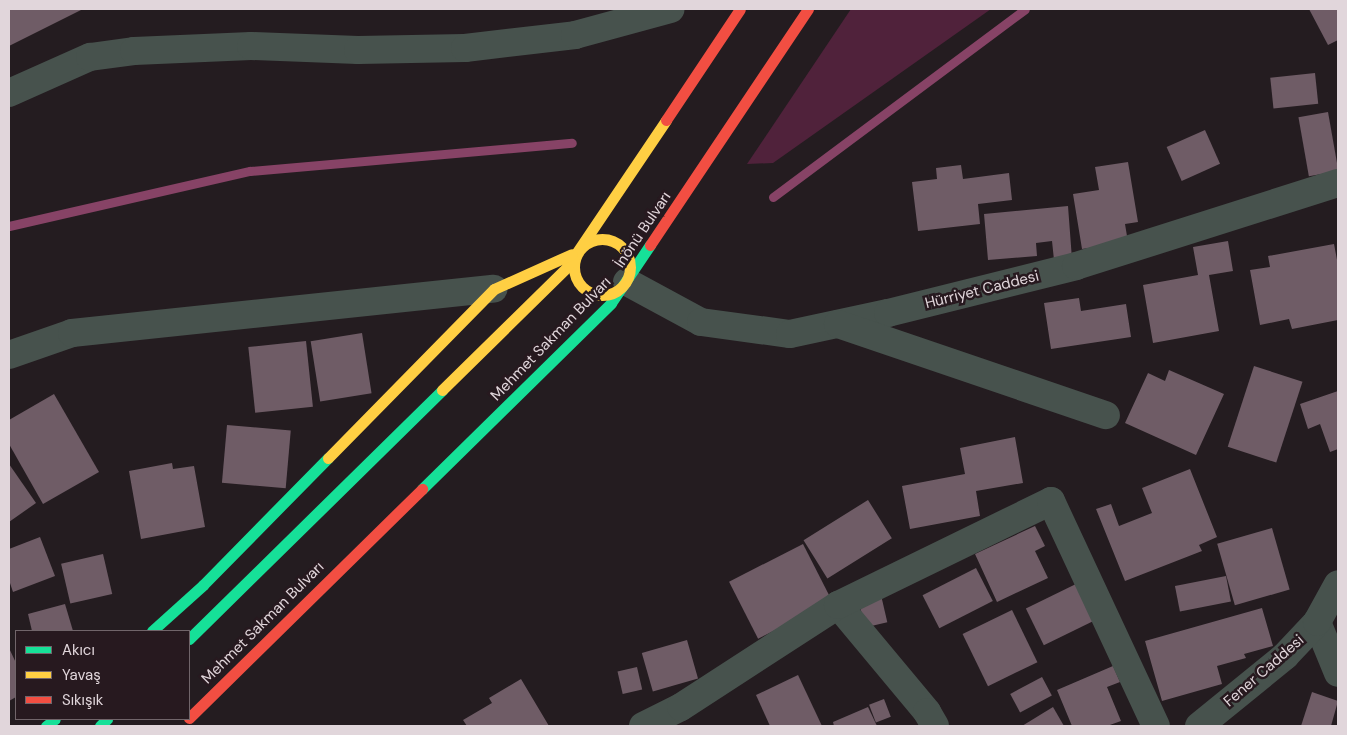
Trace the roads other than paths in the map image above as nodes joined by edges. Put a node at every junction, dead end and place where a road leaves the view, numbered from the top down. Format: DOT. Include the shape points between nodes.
graph roads {
  1 [pos="671,9"];
  2 [pos="740,9"];
  3 [pos="808,9"];
  4 [pos="9,93"];
  5 [pos="1338,183"];
  6 [pos="578,251"];
  7 [pos="627,282"];
  8 [pos="494,289"];
  9 [pos="838,324"];
  10 [pos="9,355"];
  11 [pos="1106,415"];
  12 [pos="1338,584"];
  13 [pos="838,604"];
  14 [pos="1317,622"];
  15 [pos="153,630"];
  16 [pos="190,638"];
  17 [pos="1338,673"];
  18 [pos="190,716"];
  19 [pos="684,717"];
  20 [pos="643,726"];
  21 [pos="935,726"];
  22 [pos="1156,726"];
  23 [pos="1199,726"];
  1 -- 4 [label="street" via="575,35 464,48 358,50 250,46 134,51 90,57"];
  2 -- 6 [label="main road"];
  3 -- 7 [label="main road, İnönü Bulvarı"];
  5 -- 9 [label="street, Hürriyet Caddesi" via="1076,266"];
  6 -- 7 [label="main road, İnönü Bulvarı" via="594,240 613,240 622,246 631,262"];
  6 -- 7 [label="main road, Mehmet Sakman Bulvarı" via="574,268 576,277 587,291 605,295"];
  6 -- 8 [label="main road"];
  6 -- 16 [label="main road" via="567,267"];
  7 -- 9 [label="street, Hürriyet Caddesi" via="701,322 790,334"];
  7 -- 18 [label="main road, Mehmet Sakman Bulvarı" via="611,303"];
  8 -- 10 [label="street" via="72,333"];
  8 -- 15 [label="main road" via="203,585"];
  9 -- 11 [label="street"];
  12 -- 14 [label="street, Fener Caddesi"];
  13 -- 19 [label="street"];
  13 -- 21 [label="street"];
  13 -- 22 [label="street" via="1051,501"];
  14 -- 17 [label="street"];
  14 -- 23 [label="street, Fener Caddesi" via="1285,656"];
  19 -- 20 [label="street"];
}
